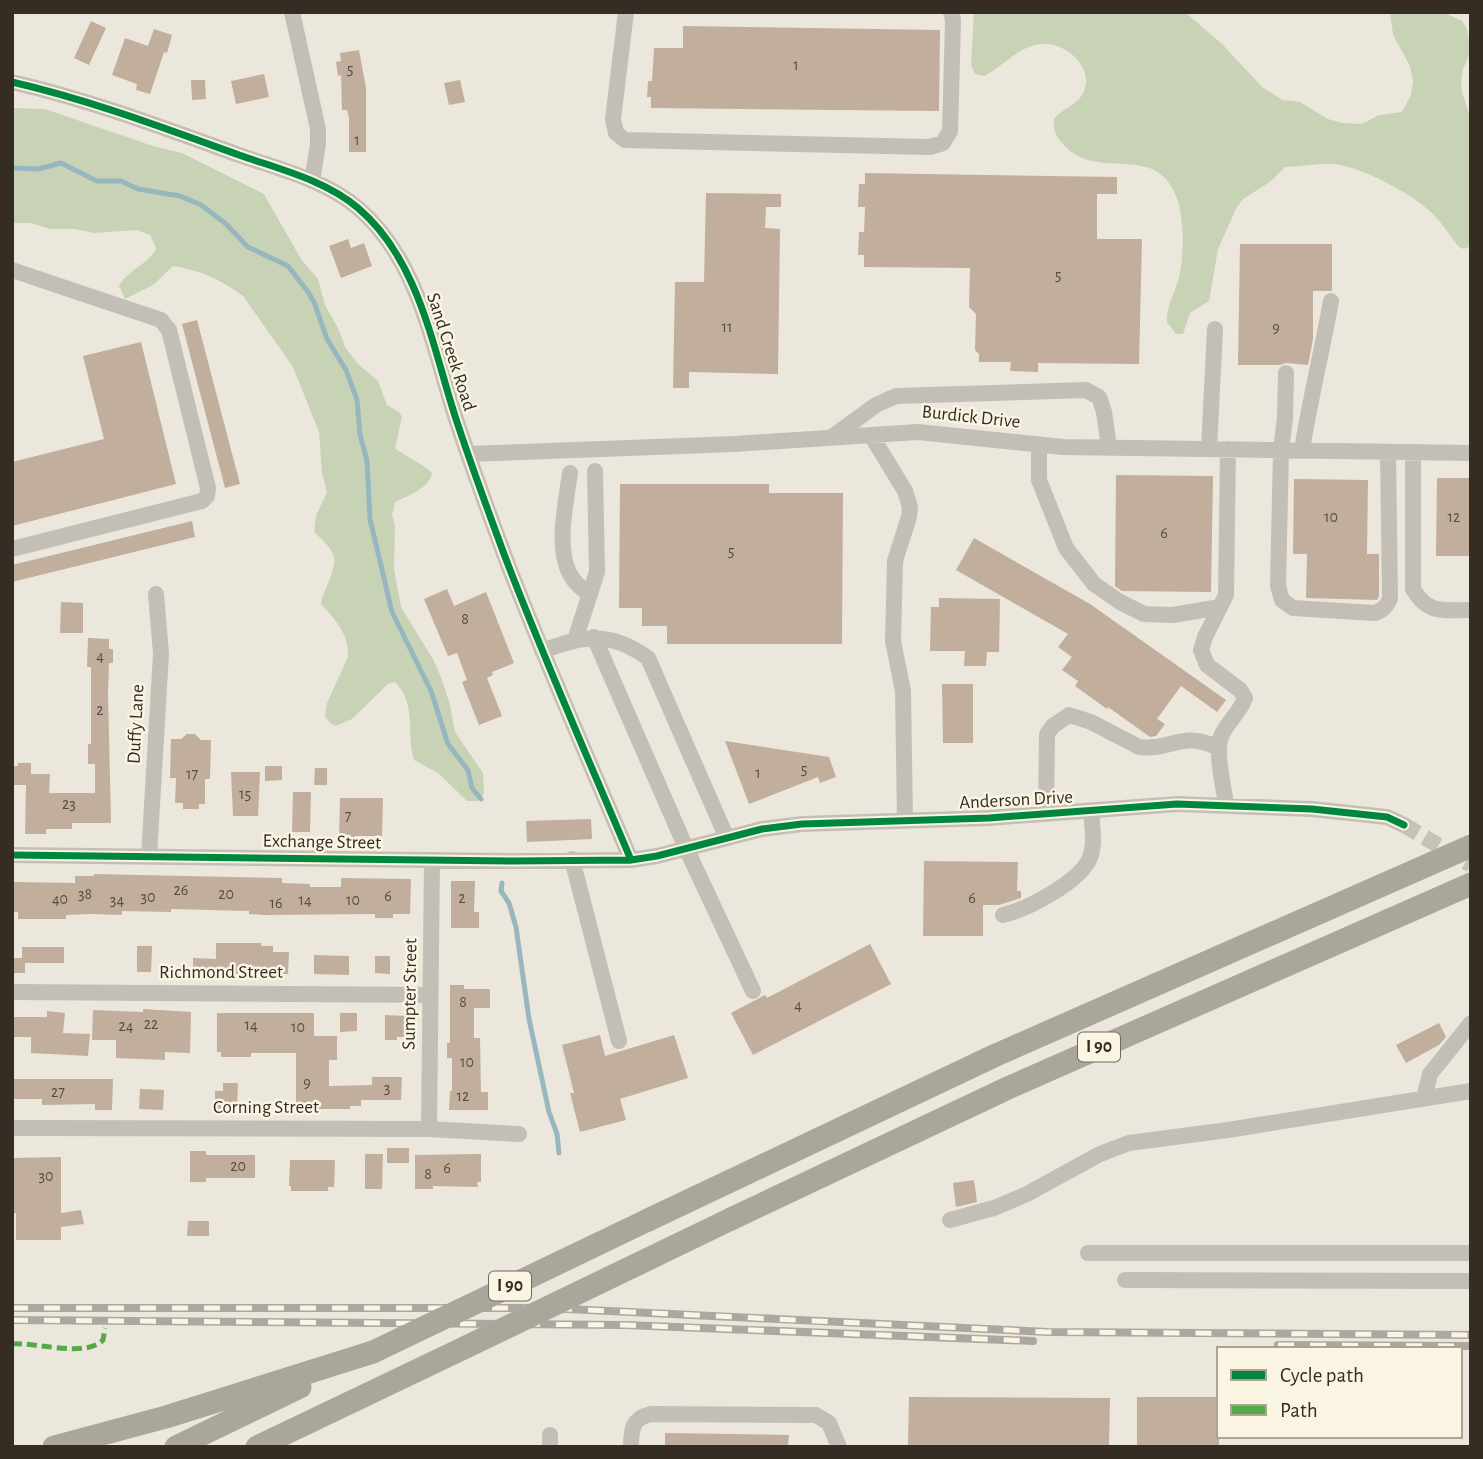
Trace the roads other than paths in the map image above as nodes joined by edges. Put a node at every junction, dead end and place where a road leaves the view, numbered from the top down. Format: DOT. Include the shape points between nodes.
graph roads {
  1 [pos="292,12"];
  2 [pos="626,12"];
  3 [pos="951,12"];
  4 [pos="12,82"];
  5 [pos="312,181"];
  6 [pos="12,270"];
  7 [pos="1331,301"];
  8 [pos="1215,329"];
  9 [pos="1286,373"];
  10 [pos="871,435"];
  11 [pos="832,438"];
  12 [pos="1040,445"];
  13 [pos="1109,447"];
  14 [pos="1209,449"];
  15 [pos="1228,449"];
  16 [pos="1281,450"];
  17 [pos="1302,450"];
  18 [pos="1388,452"];
  19 [pos="1413,452"];
  20 [pos="1471,453"];
  21 [pos="468,454"];
  22 [pos="595,471"];
  23 [pos="570,473"];
  24 [pos="12,549"];
  25 [pos="156,594"];
  26 [pos="589,595"];
  27 [pos="1220,607"];
  28 [pos="1471,610"];
  29 [pos="594,637"];
  30 [pos="575,640"];
  31 [pos="542,651"];
  32 [pos="1219,748"];
  33 [pos="1226,805"];
  34 [pos="1091,811"];
  35 [pos="1046,814"];
  36 [pos="905,821"];
  37 [pos="1404,825"];
  38 [pos="1471,832"];
  39 [pos="726,836"];
  40 [pos="1471,846"];
  41 [pos="686,848"];
  42 [pos="12,855"];
  43 [pos="149,856"];
  44 [pos="572,859"];
  45 [pos="631,859"];
  46 [pos="432,860"];
  47 [pos="1471,884"];
  48 [pos="1324,909"];
  49 [pos="1003,915"];
  50 [pos="753,991"];
  51 [pos="12,992"];
  52 [pos="430,995"];
  53 [pos="1471,1023"];
  54 [pos="619,1041"];
  55 [pos="1471,1091"];
  56 [pos="1424,1098"];
  57 [pos="12,1128"];
  58 [pos="429,1129"];
  59 [pos="519,1134"];
  60 [pos="950,1220"];
  61 [pos="1088,1253"];
  62 [pos="1471,1253"];
  63 [pos="1125,1280"];
  64 [pos="1471,1281"];
  65 [pos="373,1352"];
  66 [pos="339,1408"];
  67 [pos="54,1447"];
  68 [pos="176,1447"];
  69 [pos="257,1447"];
  70 [pos="268,1447"];
  71 [pos="631,1447"];
  72 [pos="839,1447"];
  1 -- 5 [label="street" via="318,129"];
  2 -- 3 [label="street" via="612,123 625,139 930,147 943,143 950,131"];
  4 -- 5 [label="street, Sand Creek Road" via="79,99"];
  5 -- 21 [label="street, Sand Creek Road" via="362,211 402,264"];
  6 -- 24 [label="street" via="162,320 169,330 208,488 202,501"];
  7 -- 17 [label="street"];
  8 -- 14 [label="street"];
  9 -- 16 [label="street"];
  10 -- 11 [label="street, Burdick Drive"];
  10 -- 12 [label="street, Burdick Drive" via="937,432"];
  10 -- 36 [label="street" via="910,506 895,561 893,629 903,691"];
  11 -- 13 [label="street" via="896,396 1086,390 1099,397"];
  11 -- 21 [label="street, Burdick Drive"];
  12 -- 13 [label="street, Burdick Drive"];
  12 -- 27 [label="street" via="1039,480 1066,548 1094,584 1144,614 1173,615"];
  13 -- 14 [label="street, Burdick Drive"];
  14 -- 15 [label="street, Burdick Drive"];
  15 -- 16 [label="street, Burdick Drive"];
  15 -- 27 [label="street" via="1226,595"];
  16 -- 17 [label="street, Burdick Drive"];
  16 -- 18 [label="street" via="1278,586 1282,600 1300,610 1375,613 1390,599"];
  17 -- 18 [label="street, Burdick Drive"];
  18 -- 19 [label="street, Burdick Drive"];
  19 -- 20 [label="street, Burdick Drive"];
  19 -- 28 [label="street" via="1413,589 1421,602 1436,610"];
  21 -- 31 [label="street, Sand Creek Road"];
  22 -- 26 [label="street" via="597,572"];
  23 -- 26 [label="street" via="563,530 565,556 572,578"];
  25 -- 43 [label="street, Duffy Lane" via="161,654"];
  26 -- 30 [label="street"];
  27 -- 32 [label="street" via="1201,650 1207,665 1245,698"];
  29 -- 30 [label="street"];
  29 -- 39 [label="street" via="621,643 648,658"];
  29 -- 41 [label="street"];
  30 -- 31 [label="street"];
  31 -- 45 [label="street, Sand Creek Road"];
  32 -- 33 [label="street"];
  32 -- 35 [label="street" via="1191,740 1139,747 1069,715 1047,734"];
  33 -- 34 [label="street, Anderson Drive"];
  33 -- 37 [label="street, Anderson Drive" via="1312,808 1387,817"];
  34 -- 35 [label="street, Anderson Drive"];
  34 -- 49 [label="street" via="1093,845 1081,871 1021,910"];
  35 -- 36 [label="street, Anderson Drive"];
  36 -- 39 [label="street, Anderson Drive" via="802,824"];
  38 -- 48 [label="highway"];
  39 -- 41 [label="street, Anderson Drive"];
  40 -- 48 [label="highway, I 90"];
  41 -- 45 [label="street, Anderson Drive"];
  41 -- 50 [label="street"];
  42 -- 43 [label="street, Exchange Street"];
  43 -- 46 [label="street, Exchange Street"];
  44 -- 45 [label="street, Exchange Street"];
  44 -- 46 [label="street, Exchange Street"];
  44 -- 54 [label="street"];
  46 -- 52 [label="street, Sumpter Street"];
  47 -- 66 [label="highway, I 90, bridge" via="1010,1087"];
  48 -- 65 [label="highway, I 90, bridge" via="996,1055"];
  51 -- 52 [label="street, Richmond Street"];
  52 -- 58 [label="street, Sumpter Street"];
  53 -- 56 [label="street" via="1430,1074"];
  55 -- 56 [label="street"];
  56 -- 60 [label="street" via="1129,1143 1027,1194"];
  57 -- 58 [label="street, Corning Street"];
  58 -- 59 [label="street, Corning Street"];
  61 -- 62 [label="street"];
  63 -- 64 [label="street"];
  65 -- 67 [label="highway"];
  65 -- 68 [label="highway, I 90"];
  66 -- 69 [label="highway, I 90"];
  66 -- 70 [label="highway"];
  71 -- 72 [label="street" via="632,1427 647,1415 806,1414 829,1423"];
}
